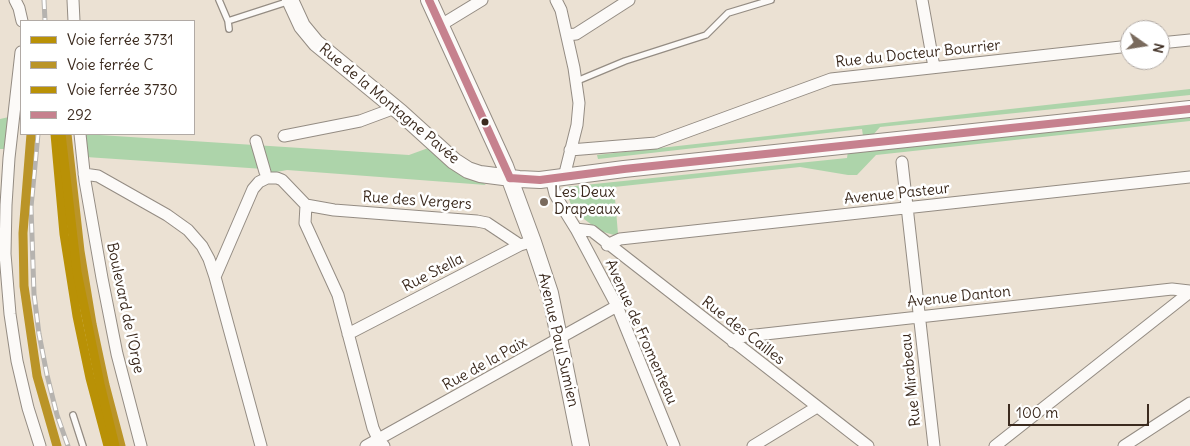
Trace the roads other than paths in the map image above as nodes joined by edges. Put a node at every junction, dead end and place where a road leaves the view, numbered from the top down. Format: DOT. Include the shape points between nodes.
graph roads {
  1 [pos="15,0"];
  2 [pos="73,0"];
  3 [pos="219,0"];
  4 [pos="290,0"];
  5 [pos="429,0"];
  6 [pos="482,0"];
  7 [pos="556,0"];
  8 [pos="628,0"];
  9 [pos="771,0"];
  10 [pos="922,0"];
  11 [pos="22,20"];
  12 [pos="74,20"];
  13 [pos="228,21"];
  14 [pos="441,26"];
  15 [pos="229,29"];
  16 [pos="567,35"];
  17 [pos="1190,40"];
  18 [pos="1170,42"];
  19 [pos="1120,47"];
  20 [pos="20,61"];
  21 [pos="934,68"];
  22 [pos="577,82"];
  23 [pos="395,108"];
  24 [pos="1190,109"];
  25 [pos="80,135"];
  26 [pos="284,136"];
  27 [pos="256,141"];
  28 [pos="570,150"];
  29 [pos="902,162"];
  30 [pos="84,174"];
  31 [pos="268,175"];
  32 [pos="1190,177"];
  33 [pos="510,178"];
  34 [pos="558,178"];
  35 [pos="306,205"];
  36 [pos="907,208"];
  37 [pos="576,229"];
  38 [pos="604,242"];
  39 [pos="527,243"];
  40 [pos="587,248"];
  41 [pos="215,277"];
  42 [pos="1190,292"];
  43 [pos="617,306"];
  44 [pos="919,317"];
  45 [pos="348,334"];
  46 [pos="560,340"];
  47 [pos="733,342"];
  48 [pos="1190,403"];
  49 [pos="817,407"];
  50 [pos="73,415"];
  51 [pos="381,443"];
  52 [pos="40,446"];
  53 [pos="83,446"];
  54 [pos="141,446"];
  55 [pos="261,446"];
  56 [pos="366,446"];
  57 [pos="581,446"];
  58 [pos="674,446"];
  59 [pos="753,446"];
  60 [pos="868,446"];
  61 [pos="934,446"];
  62 [pos="995,446"];
  63 [pos="1124,446"];
  1 -- 11 [label="street"];
  2 -- 12 [label="street"];
  3 -- 13 [label="lane"];
  4 -- 13 [label="lane"];
  4 -- 23 [label="street, Rue de la Montagne Pavée" via="309,36"];
  5 -- 14 [label="street, Avenue Paul Sumien"];
  6 -- 14 [label="street"];
  7 -- 16 [label="street"];
  8 -- 16 [label="street" via="576,34"];
  9 -- 22 [label="lane" via="728,14 706,35 624,61"];
  10 -- 21 [label="street"];
  13 -- 15 [label="lane"];
  14 -- 33 [label="street, Avenue Paul Sumien"];
  16 -- 22 [label="street"];
  17 -- 18 [label="street"];
  19 -- 21 [label="street, Rue du Docteur Bourrier"];
  20 -- 52 [label="street" via="9,158 5,254 18,361"];
  21 -- 28 [label="street, Rue du Docteur Bourrier" via="831,79 656,143"];
  22 -- 28 [label="street" via="579,114"];
  23 -- 26 [label="street" via="360,121"];
  23 -- 33 [label="street, Rue de la Montagne Pavée" via="464,167 480,174"];
  24 -- 34 [label="street, Rue de la Montagne Pavée"];
  25 -- 30 [label="street, Boulevard de l'Orge"];
  27 -- 31 [label="street"];
  28 -- 34 [label="street"];
  29 -- 36 [label="street, Rue Mirabeau"];
  30 -- 41 [label="street" via="98,176 188,230 202,246"];
  30 -- 54 [label="street, Boulevard de l'Orge" via="117,354"];
  31 -- 35 [label="street" via="282,180"];
  31 -- 41 [label="street" via="253,189"];
  32 -- 36 [label="street, Avenue Pasteur"];
  33 -- 34 [label="street, Rue de la Montagne Pavée"];
  33 -- 39 [label="street, Avenue Paul Sumien"];
  34 -- 37 [label="street, Avenue de Fromenteau" via="555,194"];
  35 -- 39 [label="street, Rue des Vergers" via="334,210 477,220"];
  35 -- 45 [label="street" via="305,224 338,295"];
  36 -- 38 [label="street, Avenue Pasteur"];
  36 -- 44 [label="street, Rue Mirabeau"];
  37 -- 38 [label="street, Rue des Cailles" via="592,231"];
  37 -- 40 [label="street, Avenue de Fromenteau"];
  38 -- 40 [label="street"];
  38 -- 47 [label="street, Rue des Cailles"];
  39 -- 45 [label="street, Rue Stella"];
  39 -- 46 [label="street, Avenue Paul Sumien" via="550,293"];
  40 -- 43 [label="street, Avenue de Fromenteau"];
  41 -- 55 [label="street"];
  42 -- 44 [label="street, Avenue Danton" via="1172,289"];
  42 -- 62 [label="street"];
  43 -- 46 [label="street, Rue de la Paix"];
  43 -- 58 [label="street, Avenue de Fromenteau"];
  44 -- 47 [label="street, Avenue Danton" via="739,337"];
  44 -- 61 [label="street, Rue Mirabeau"];
  45 -- 51 [label="street" via="373,428"];
  46 -- 51 [label="street, Rue de la Paix"];
  46 -- 57 [label="street, Avenue Paul Sumien"];
  47 -- 49 [label="street, Rue des Cailles"];
  48 -- 63 [label="street"];
  49 -- 59 [label="street"];
  49 -- 60 [label="street, Rue des Cailles"];
  50 -- 53 [label="lane"];
  51 -- 56 [label="street, Rue de la Paix"];
}
